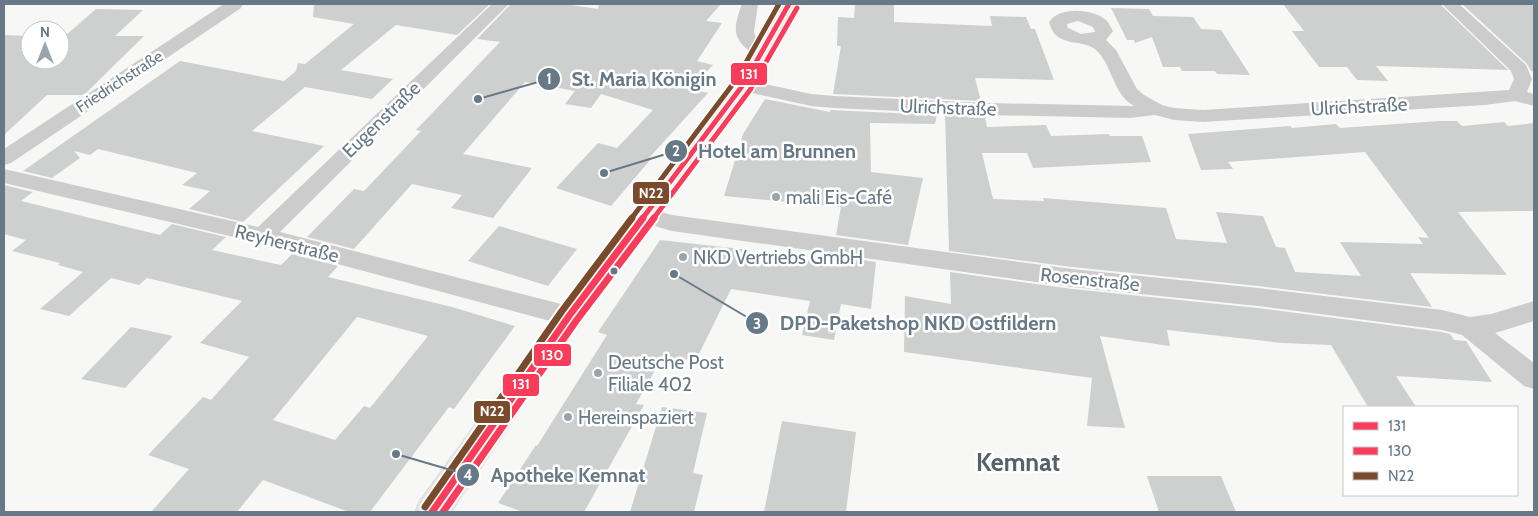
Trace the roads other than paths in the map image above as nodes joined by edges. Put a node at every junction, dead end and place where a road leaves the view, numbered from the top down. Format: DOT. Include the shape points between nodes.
graph roads {
  1 [pos="235,4"];
  2 [pos="501,4"];
  3 [pos="750,4"];
  4 [pos="789,4"];
  5 [pos="1450,4"];
  6 [pos="1094,39"];
  7 [pos="763,51"];
  8 [pos="743,85"];
  9 [pos="1525,98"];
  10 [pos="1154,109"];
  11 [pos="6,155"];
  12 [pos="4,176"];
  13 [pos="645,216"];
  14 [pos="262,236"];
  15 [pos="1534,311"];
  16 [pos="569,316"];
  17 [pos="1470,327"];
  18 [pos="1534,378"];
  19 [pos="432,512"];
  1 -- 11 [label="street, Friedrichstraße"];
  2 -- 14 [label="street, Eugenstraße"];
  3 -- 7 [label="street" via="745,35 750,44"];
  4 -- 7 [label="main road"];
  5 -- 9 [label="street" via="1519,69"];
  6 -- 10 [label="street, Ulrichstraße" via="1107,50 1129,92"];
  7 -- 8 [label="main road"];
  8 -- 10 [label="street, Ulrichstraße" via="834,102 1130,112"];
  8 -- 13 [label="main road"];
  9 -- 10 [label="street, Ulrichstraße" via="1202,116"];
  12 -- 14 [label="street, Reyherstraße"];
  13 -- 16 [label="main road"];
  13 -- 17 [label="street, Rosenstraße" via="672,223 890,255 1315,304 1442,320"];
  14 -- 16 [label="street, Reyherstraße"];
  15 -- 17 [label="street, Rosenstraße"];
  16 -- 19 [label="main road"];
  17 -- 18 [label="street"];
}
